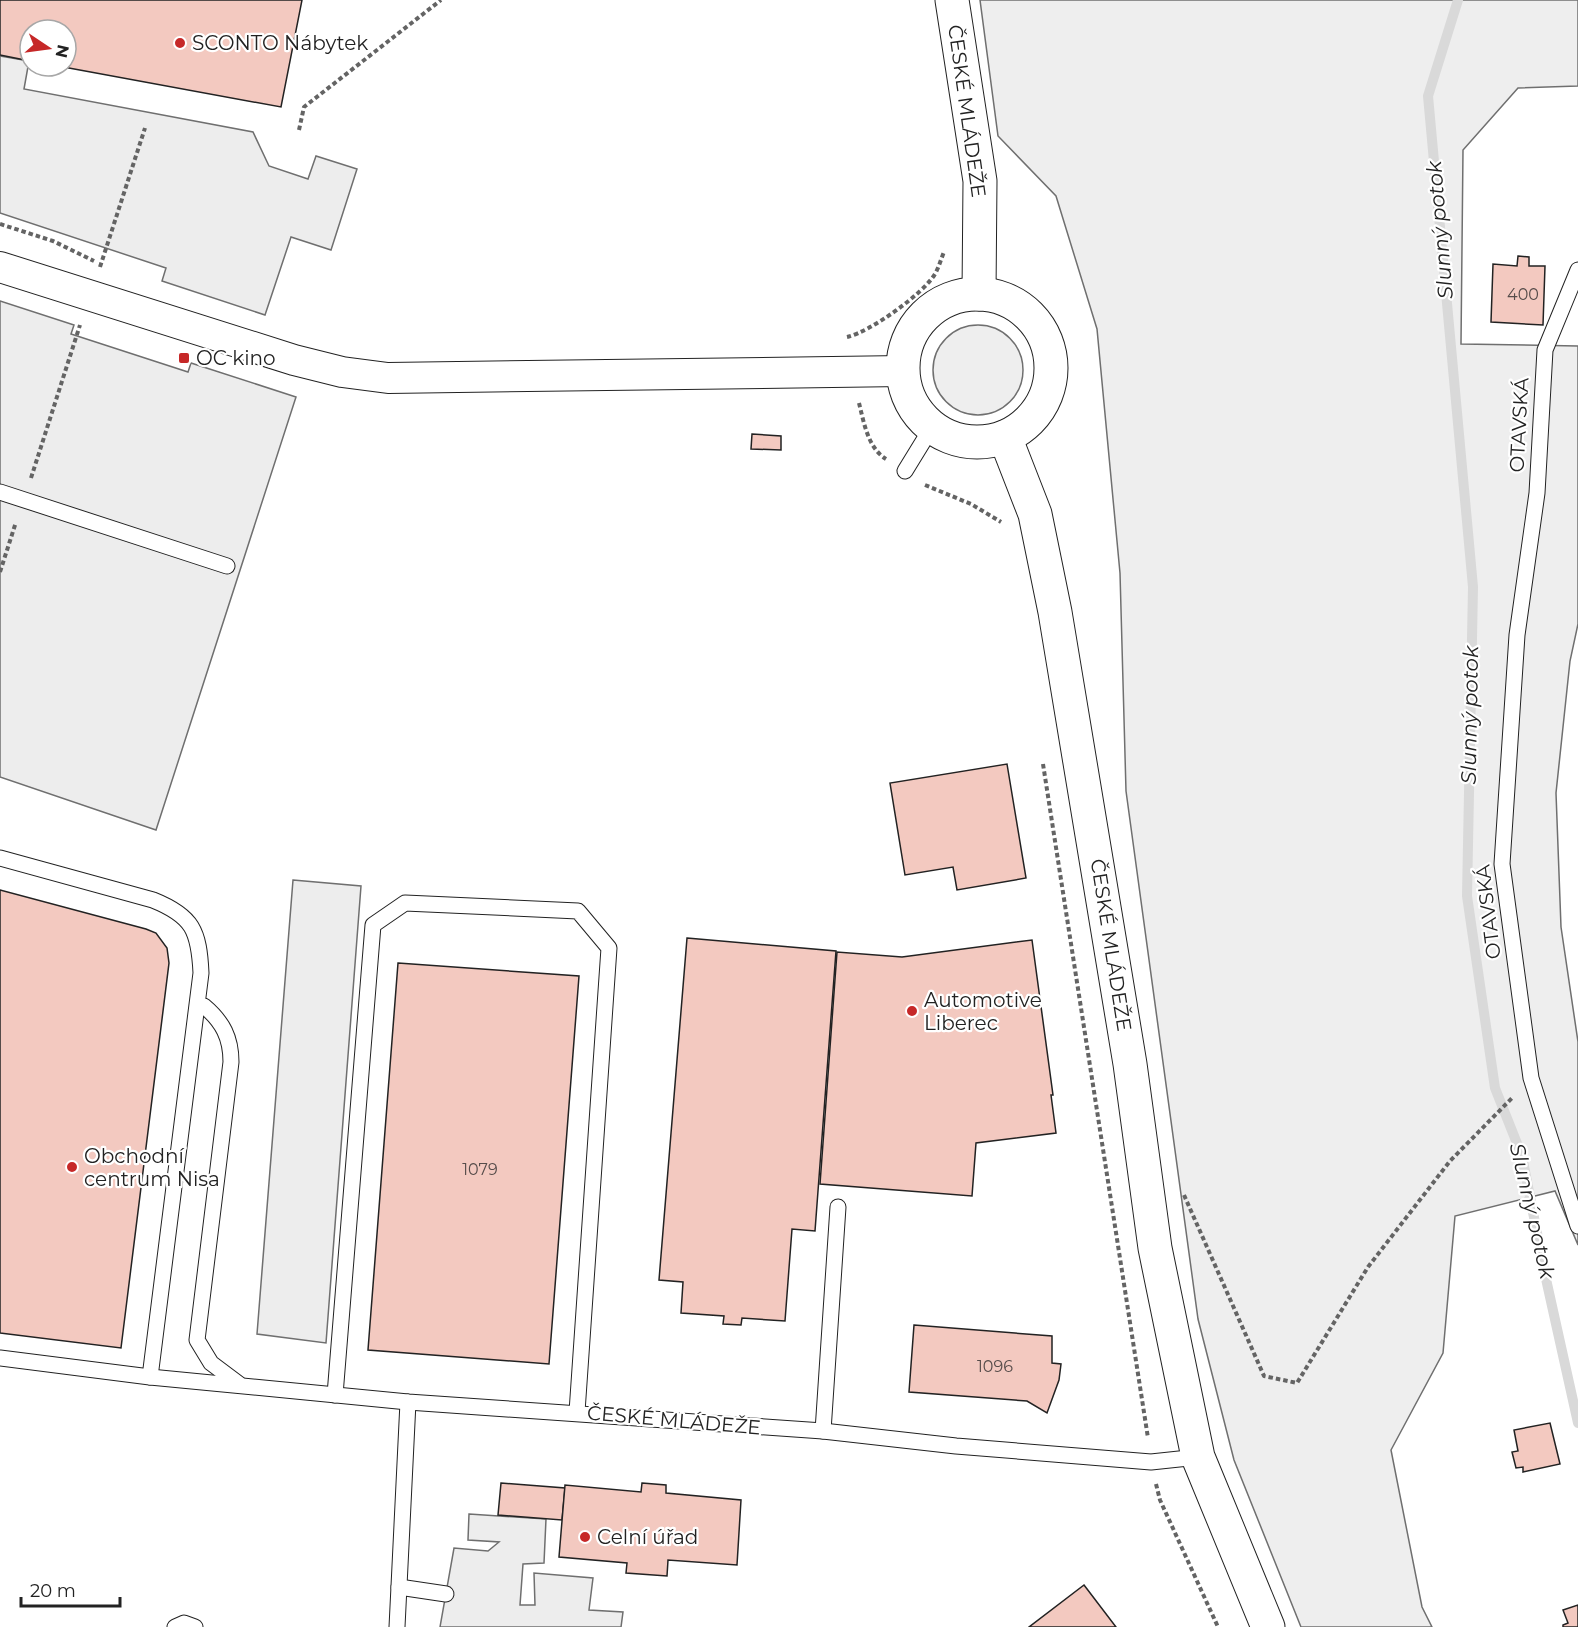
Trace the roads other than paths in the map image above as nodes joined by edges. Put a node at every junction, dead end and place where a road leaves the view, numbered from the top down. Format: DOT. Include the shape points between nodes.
graph roads {
  1 [pos="952,0"];
  2 [pos="0,267"];
  3 [pos="1578,270"];
  4 [pos="979,294"];
  5 [pos="903,371"];
  6 [pos="932,428"];
  7 [pos="1005,437"];
  8 [pos="905,471"];
  9 [pos="0,492"];
  10 [pos="227,566"];
  11 [pos="0,858"];
  12 [pos="204,1006"];
  13 [pos="838,1207"];
  14 [pos="1578,1226"];
  15 [pos="0,1358"];
  16 [pos="150,1377"];
  17 [pos="241,1386"];
  18 [pos="335,1395"];
  19 [pos="408,1402"];
  20 [pos="577,1412"];
  21 [pos="823,1431"];
  22 [pos="1198,1457"];
  23 [pos="399,1587"];
  24 [pos="446,1594"];
  25 [pos="175,1627"];
  26 [pos="195,1627"];
  27 [pos="397,1627"];
  28 [pos="1268,1627"];
  1 -- 4 [label="street, ČESKÉ MLÁDEŽE" via="981,181"];
  2 -- 5 [label="street" via="294,360 388,378"];
  3 -- 14 [label="lane, OTAVSKÁ" via="1545,350 1537,493 1517,635 1502,864 1531,1078"];
  4 -- 5 [label="street" via="949,300 924,316 908,342"];
  4 -- 7 [label="street" via="995,297 1025,312 1045,339 1049,355 1051,371 1041,404 1020,429"];
  5 -- 6 [label="street" via="909,399"];
  6 -- 7 [label="street" via="963,441"];
  6 -- 8 [label="lane"];
  7 -- 22 [label="street, ČESKÉ MLÁDEŽE" via="1035,514 1056,612 1131,1064 1155,1248"];
  9 -- 10 [label="lane"];
  11 -- 16 [label="lane" via="176,909 197,938 201,973"];
  12 -- 17 [label="lane" via="225,1029 231,1062 196,1340 220,1372"];
  13 -- 21 [label="lane"];
  15 -- 16 [label="lane, ČESKÉ MLÁDEŽE"];
  16 -- 17 [label="lane, ČESKÉ MLÁDEŽE"];
  17 -- 18 [label="lane, ČESKÉ MLÁDEŽE"];
  18 -- 19 [label="lane, ČESKÉ MLÁDEŽE"];
  18 -- 20 [label="lane" via="373,924 405,903 578,911 609,948"];
  19 -- 20 [label="lane, ČESKÉ MLÁDEŽE"];
  19 -- 23 [label="lane"];
  20 -- 21 [label="lane, ČESKÉ MLÁDEŽE"];
  21 -- 22 [label="lane, ČESKÉ MLÁDEŽE" via="1151,1462"];
  22 -- 28 [label="street, ČESKÉ MLÁDEŽE"];
  23 -- 24 [label="lane"];
  23 -- 27 [label="lane"];
  25 -- 26 [label="lane" via="184,1623"];
}
